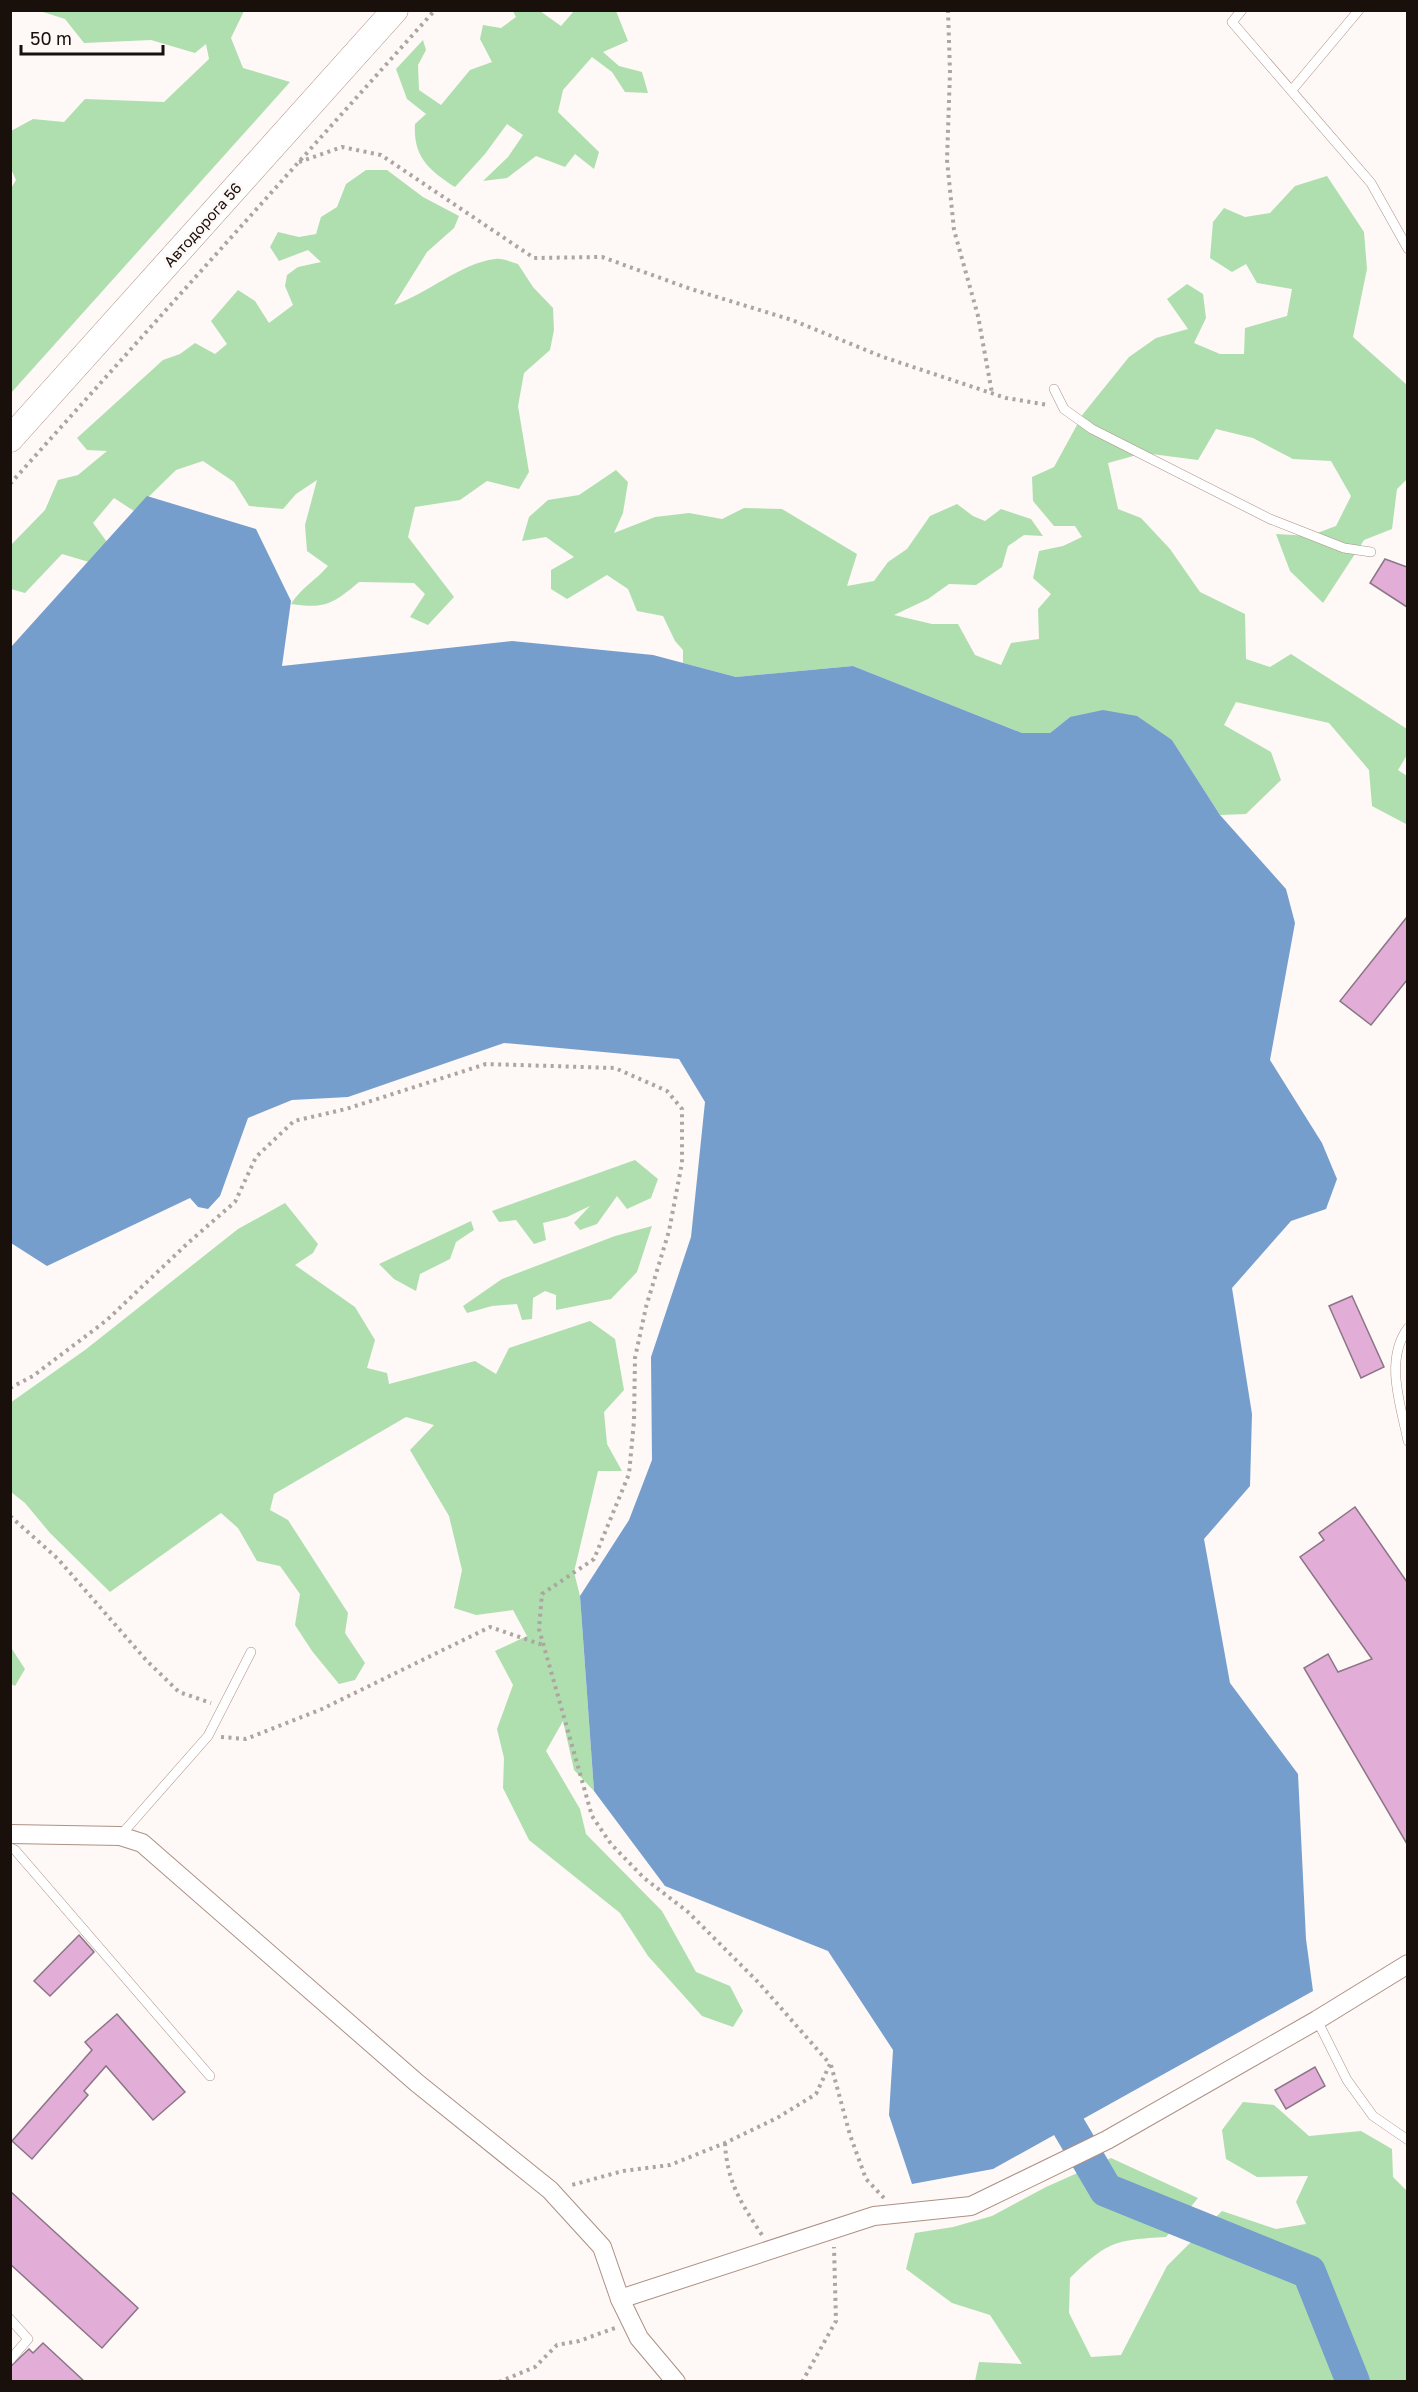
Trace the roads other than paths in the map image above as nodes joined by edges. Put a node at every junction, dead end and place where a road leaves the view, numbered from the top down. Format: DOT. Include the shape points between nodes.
graph roads {
  1 [pos="395,10"];
  2 [pos="1242,10"];
  3 [pos="1359,10"];
  4 [pos="1292,90"];
  5 [pos="1407,249"];
  6 [pos="1054,389"];
  7 [pos="10,439"];
  8 [pos="1371,552"];
  9 [pos="1407,1328"];
  10 [pos="1407,1441"];
  11 [pos="251,1652"];
  12 [pos="10,1834"];
  13 [pos="120,1836"];
  14 [pos="10,1848"];
  15 [pos="1407,1964"];
  16 [pos="1317,2020"];
  17 [pos="210,2076"];
  18 [pos="1407,2140"];
  19 [pos="620,2299"];
  20 [pos="10,2319"];
  21 [pos="10,2360"];
  22 [pos="676,2382"];
  1 -- 7 [label="street, Автодорога 56"];
  2 -- 4 [label="lane" via="1232,22"];
  3 -- 4 [label="lane"];
  4 -- 5 [label="lane" via="1371,183"];
  6 -- 8 [label="lane" via="1064,407 1092,429 1270,519 1344,548"];
  9 -- 10 [label="lane" via="1396,1350"];
  11 -- 13 [label="lane" via="208,1736"];
  12 -- 13 [label="street"];
  13 -- 19 [label="street" via="142,1843 417,2083 550,2190 602,2247"];
  14 -- 17 [label="lane"];
  15 -- 16 [label="street"];
  16 -- 18 [label="lane" via="1347,2080 1373,2116"];
  16 -- 19 [label="street" via="1107,2140 971,2206 874,2216"];
  19 -- 22 [label="street" via="639,2338"];
  20 -- 21 [label="lane" via="28,2338"];
}
